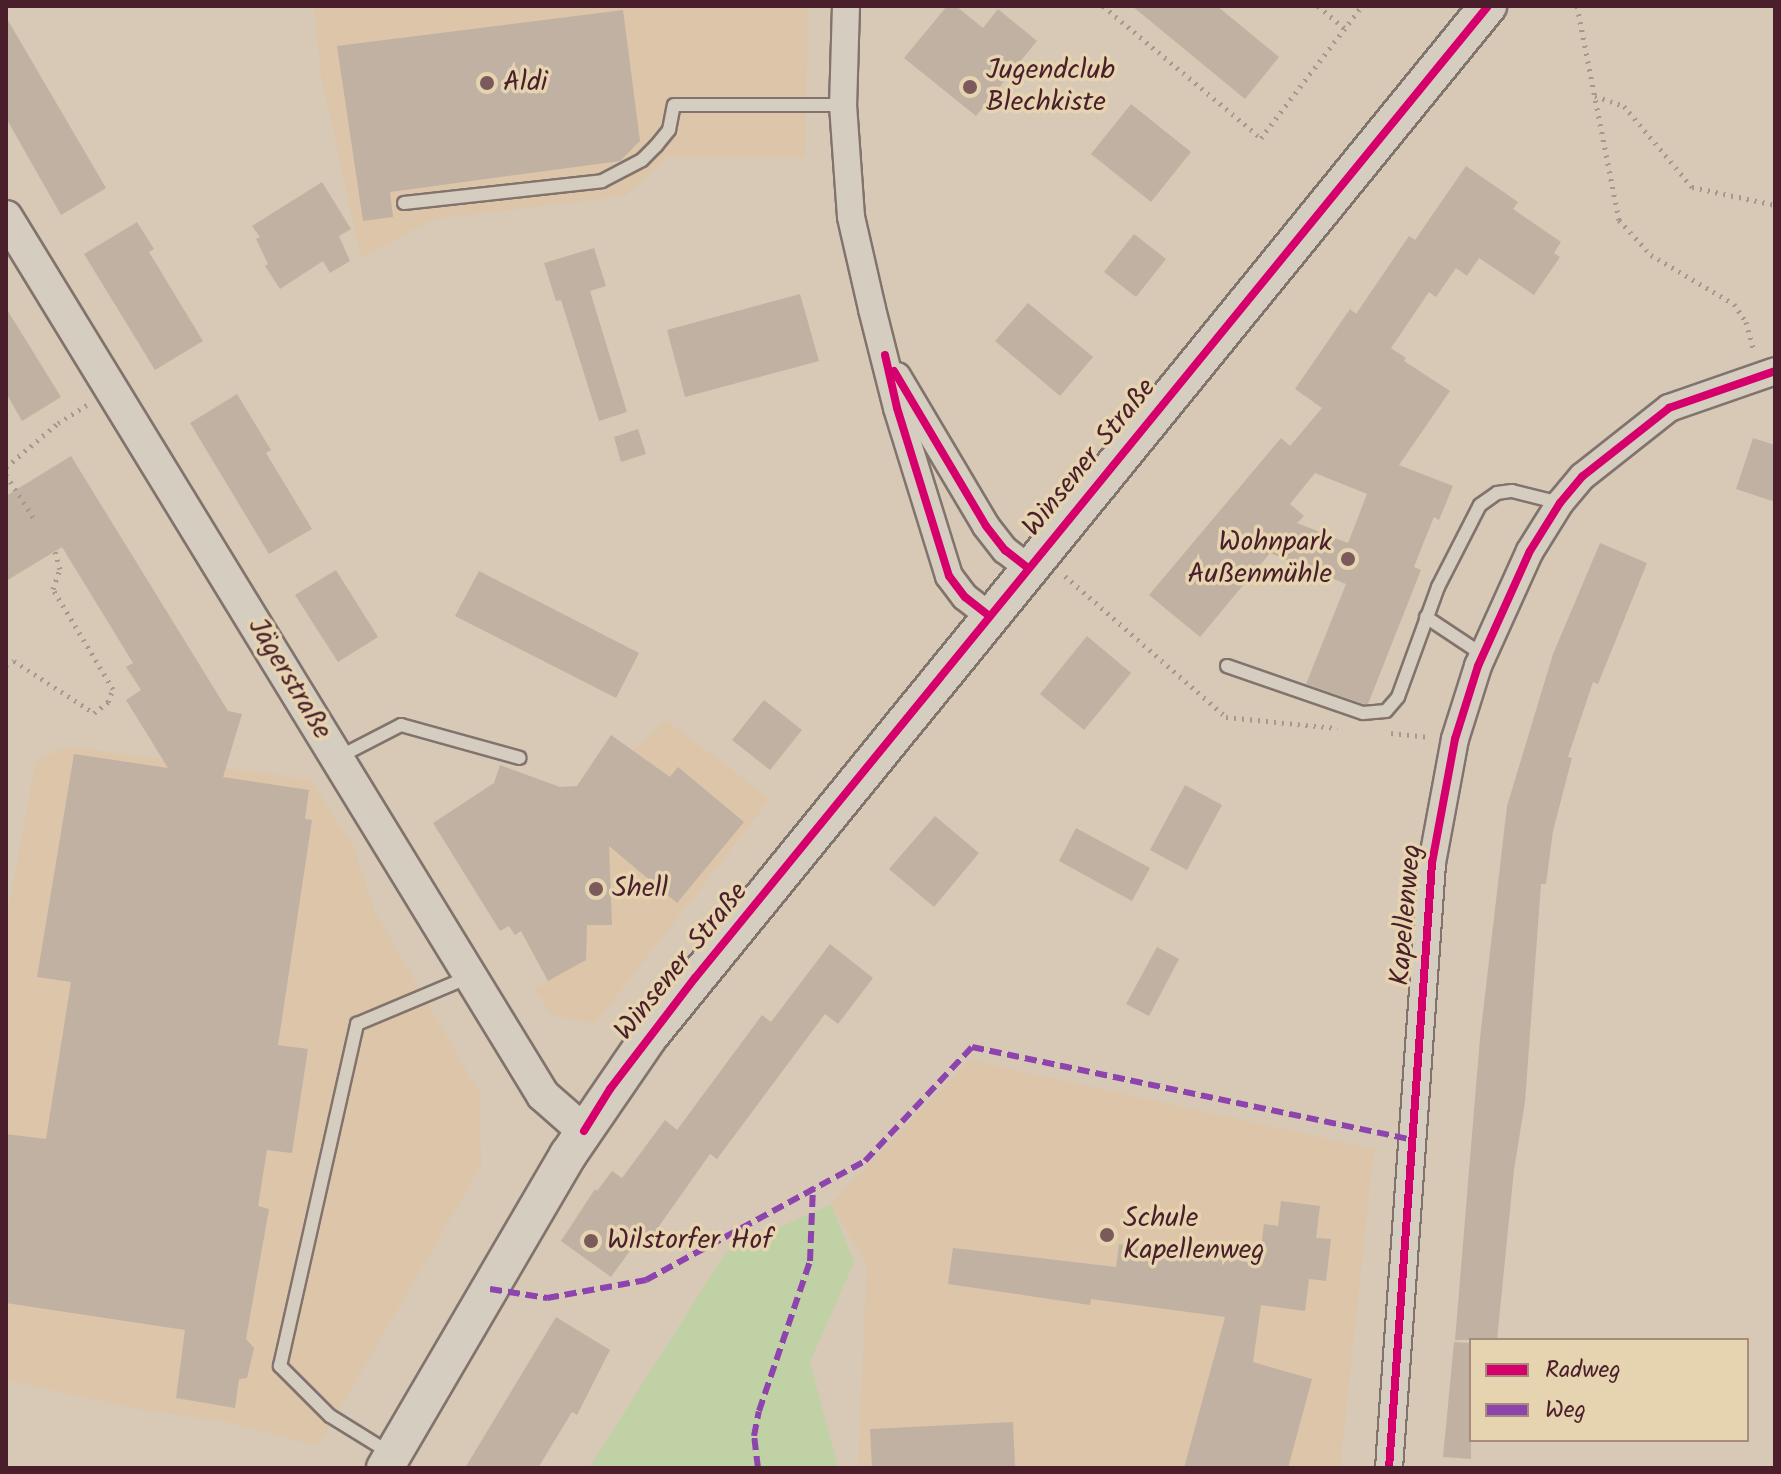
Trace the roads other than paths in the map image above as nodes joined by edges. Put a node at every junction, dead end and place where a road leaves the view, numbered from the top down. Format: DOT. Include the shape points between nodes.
graph roads {
  1 [pos="846,6"];
  2 [pos="1488,6"];
  3 [pos="843,105"];
  4 [pos="404,203"];
  5 [pos="6,217"];
  6 [pos="885,355"];
  7 [pos="1767,374"];
  8 [pos="1560,503"];
  9 [pos="1028,568"];
  10 [pos="989,616"];
  11 [pos="1426,617"];
  12 [pos="1483,655"];
  13 [pos="1227,666"];
  14 [pos="337,758"];
  15 [pos="520,758"];
  16 [pos="471,977"];
  17 [pos="584,1131"];
  18 [pos="389,1461"];
  19 [pos="1389,1468"];
  1 -- 3 [label="street"];
  2 -- 9 [label="main road, Winsener Straße"];
  3 -- 4 [label="lane" via="674,105 669,130 656,146 642,160 602,181"];
  3 -- 6 [label="street" via="851,217"];
  5 -- 14 [label="street, Jägerstraße"];
  6 -- 9 [label="street" via="986,526"];
  6 -- 10 [label="street" via="949,576"];
  7 -- 8 [label="street, Kapellenweg" via="1669,408 1583,476"];
  8 -- 11 [label="lane" via="1512,491 1488,498 1472,517"];
  8 -- 12 [label="street, Kapellenweg" via="1530,551"];
  9 -- 10 [label="main road, Winsener Straße"];
  10 -- 17 [label="main road, Winsener Straße" via="667,1014"];
  11 -- 12 [label="lane"];
  11 -- 13 [label="lane" via="1394,704 1375,714 1314,699"];
  12 -- 19 [label="street, Kapellenweg" via="1455,739 1432,863"];
  14 -- 15 [label="lane" via="401,725"];
  14 -- 16 [label="street, Jägerstraße"];
  16 -- 17 [label="street, Jägerstraße" via="543,1095"];
  16 -- 18 [label="lane" via="357,1024 280,1366 330,1416"];
  17 -- 18 [label="main road, Winsener Straße"];
}
